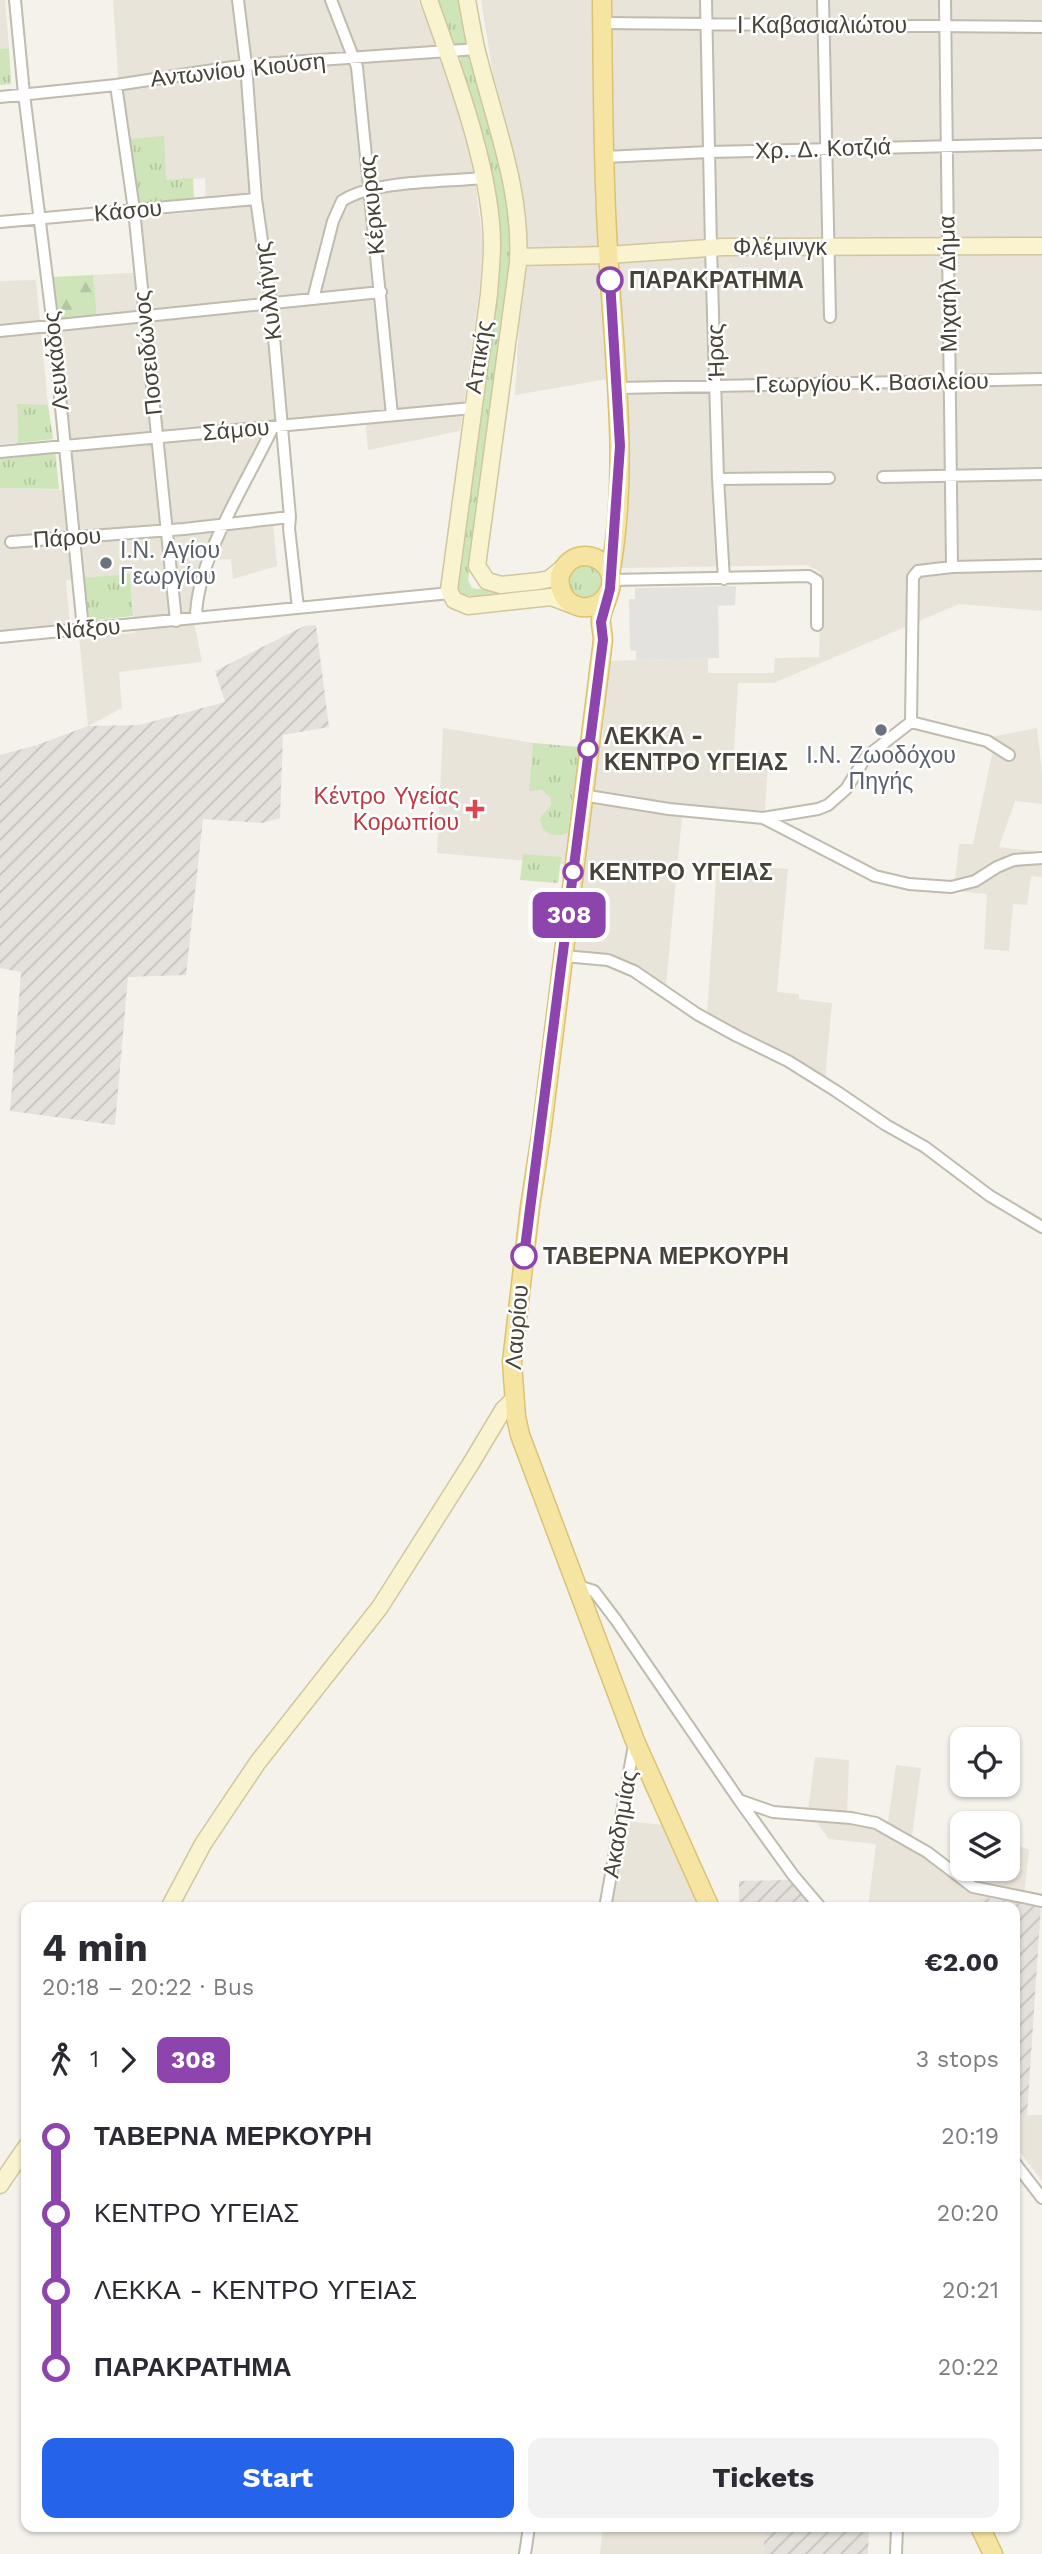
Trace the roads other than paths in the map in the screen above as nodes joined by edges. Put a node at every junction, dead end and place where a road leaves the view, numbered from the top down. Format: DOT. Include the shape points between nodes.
graph roads {
  1 [pos="15,0"];
  2 [pos="238,0"];
  3 [pos="331,0"];
  4 [pos="429,0"];
  5 [pos="467,0"];
  6 [pos="602,0"];
  7 [pos="706,0"];
  8 [pos="823,0"];
  9 [pos="945,0"];
  10 [pos="602,23"];
  11 [pos="707,24"];
  12 [pos="824,25"];
  13 [pos="946,26"];
  14 [pos="1042,27"];
  15 [pos="477,48"];
  16 [pos="447,52"];
  17 [pos="354,58"];
  18 [pos="246,65"];
  19 [pos="116,85"];
  20 [pos="24,94"];
  21 [pos="0,97"];
  22 [pos="1042,144"];
  23 [pos="946,146"];
  24 [pos="826,150"];
  25 [pos="709,152"];
  26 [pos="604,157"];
  27 [pos="483,178"];
  28 [pos="371,189"];
  29 [pos="256,199"];
  30 [pos="134,210"];
  31 [pos="40,218"];
  32 [pos="0,222"];
  33 [pos="948,246"];
  34 [pos="1042,246"];
  35 [pos="829,247"];
  36 [pos="711,248"];
  37 [pos="608,255"];
  38 [pos="518,257"];
  39 [pos="381,292"];
  40 [pos="313,299"];
  41 [pos="271,303"];
  42 [pos="144,316"];
  43 [pos="830,317"];
  44 [pos="53,326"];
  45 [pos="0,331"];
  46 [pos="1042,379"];
  47 [pos="950,381"];
  48 [pos="717,386"];
  49 [pos="618,388"];
  50 [pos="472,408"];
  51 [pos="392,415"];
  52 [pos="277,426"];
  53 [pos="156,438"];
  54 [pos="64,446"];
  55 [pos="0,452"];
  56 [pos="1042,474"];
  57 [pos="952,475"];
  58 [pos="883,477"];
  59 [pos="829,478"];
  60 [pos="718,480"];
  61 [pos="290,517"];
  62 [pos="224,525"];
  63 [pos="165,530"];
  64 [pos="615,535"];
  65 [pos="73,538"];
  66 [pos="10,542"];
  67 [pos="583,556"];
  68 [pos="1042,565"];
  69 [pos="564,567"];
  70 [pos="952,567"];
  71 [pos="724,579"];
  72 [pos="611,581"];
  73 [pos="450,593"];
  74 [pos="576,606"];
  75 [pos="298,608"];
  76 [pos="196,618"];
  77 [pos="176,621"];
  78 [pos="817,625"];
  79 [pos="83,629"];
  80 [pos="0,637"];
  81 [pos="601,650"];
  82 [pos="911,722"];
  83 [pos="1009,755"];
  84 [pos="582,795"];
  85 [pos="763,818"];
  86 [pos="1042,858"];
  87 [pos="564,956"];
  88 [pos="1042,1227"];
  89 [pos="513,1400"];
  90 [pos="575,1584"];
  91 [pos="635,1741"];
  92 [pos="739,1800"];
  93 [pos="1042,1900"];
  94 [pos="172,1902"];
  95 [pos="606,1902"];
  96 [pos="707,1902"];
  97 [pos="816,1902"];
  98 [pos="21,2154"];
  99 [pos="1020,2169"];
  100 [pos="0,2185"];
  101 [pos="1042,2198"];
  102 [pos="528,2532"];
  103 [pos="897,2532"];
  104 [pos="983,2532"];
  105 [pos="525,2554"];
  106 [pos="896,2554"];
  107 [pos="993,2554"];
  1 -- 20 [label="street, Λευκάδος"];
  2 -- 18 [label="street, Κυλλήνης"];
  3 -- 17 [label="street, Κέρκυρας"];
  4 -- 16 [label="main road, Αττικής"];
  5 -- 15 [label="main road, Αττικής"];
  6 -- 10 [label="main road, Λαυρίου"];
  7 -- 11 [label="street, Ήρας"];
  8 -- 12 [label="street"];
  9 -- 13 [label="street, Μιχαήλ Δήμα"];
  10 -- 11 [label="street, Ι Καβασιαλιώτου"];
  10 -- 26 [label="main road, Λαυρίου"];
  11 -- 12 [label="street, Ι Καβασιαλιώτου"];
  11 -- 25 [label="street, Ήρας"];
  12 -- 13 [label="street, Ι Καβασιαλιώτου"];
  12 -- 24 [label="street"];
  13 -- 14 [label="street, Ι Καβασιαλιώτου"];
  13 -- 23 [label="street, Μιχαήλ Δήμα"];
  15 -- 16 [label="street, Αντωνίου Κιούση"];
  15 -- 38 [label="main road, Αττικής" via="514,192"];
  16 -- 17 [label="street, Αντωνίου Κιούση"];
  16 -- 27 [label="main road, Αττικής"];
  17 -- 18 [label="street, Αντωνίου Κιούση"];
  17 -- 28 [label="street, Κέρκυρας"];
  18 -- 19 [label="street, Αντωνίου Κιούση"];
  18 -- 29 [label="street, Κυλλήνης"];
  19 -- 20 [label="street, Αντωνίου Κιούση"];
  19 -- 30 [label="street, Ποσειδώνος"];
  20 -- 21 [label="street, Αντωνίου Κιούση"];
  20 -- 31 [label="street, Λευκάδος"];
  22 -- 23 [label="street, Χρ. Δ. Κοτζιά"];
  23 -- 24 [label="street, Χρ. Δ. Κοτζιά"];
  23 -- 33 [label="street, Μιχαήλ Δήμα"];
  24 -- 25 [label="street, Χρ. Δ. Κοτζιά"];
  24 -- 35 [label="street"];
  25 -- 26 [label="street, Χρ. Δ. Κοτζιά"];
  25 -- 36 [label="street, Ήρας"];
  26 -- 37 [label="main road, Λαυρίου"];
  27 -- 28 [label="street"];
  27 -- 50 [label="main road, Αττικής" via="492,245"];
  28 -- 39 [label="street, Κέρκυρας"];
  28 -- 40 [label="street" via="347,197 337,209"];
  29 -- 30 [label="street, Κάσου"];
  29 -- 41 [label="street, Κυλλήνης"];
  30 -- 31 [label="street, Κάσου"];
  30 -- 42 [label="street, Ποσειδώνος"];
  31 -- 32 [label="street, Κάσου"];
  31 -- 44 [label="street, Λευκάδος"];
  33 -- 34 [label="main road, Φλέμινγκ"];
  33 -- 35 [label="main road, Φλέμινγκ"];
  33 -- 47 [label="street, Μιχαήλ Δήμα"];
  35 -- 36 [label="main road, Φλέμινγκ"];
  35 -- 43 [label="street"];
  36 -- 37 [label="main road, Φλέμινγκ"];
  36 -- 48 [label="street, Ήρας"];
  37 -- 38 [label="main road, Φλέμινγκ"];
  37 -- 49 [label="main road, Λαυρίου"];
  38 -- 69 [label="main road, Αττικής" via="477,566 484,578 497,585 549,579"];
  39 -- 40 [label="street"];
  39 -- 51 [label="street, Κέρκυρας"];
  40 -- 41 [label="street"];
  41 -- 42 [label="street"];
  41 -- 52 [label="street, Κυλλήνης"];
  42 -- 44 [label="street"];
  42 -- 53 [label="street, Ποσειδώνος"];
  44 -- 45 [label="street"];
  44 -- 54 [label="street, Λευκάδος"];
  46 -- 47 [label="street, Γεωργίου Κ. Βασιλείου"];
  47 -- 48 [label="street, Γεωργίου Κ. Βασιλείου"];
  47 -- 57 [label="street, Μιχαήλ Δήμα"];
  48 -- 49 [label="street, Γεωργίου Κ. Βασιλείου"];
  48 -- 60 [label="street, Ήρας"];
  49 -- 64 [label="main road, Λαυρίου"];
  50 -- 51 [label="street, Σάμου"];
  50 -- 73 [label="main road, Αττικής"];
  51 -- 52 [label="street, Σάμου"];
  52 -- 53 [label="street, Σάμου"];
  52 -- 61 [label="street, Κυλλήνης"];
  52 -- 62 [label="street"];
  53 -- 54 [label="street, Σάμου"];
  53 -- 63 [label="street, Ποσειδώνος"];
  54 -- 55 [label="street, Σάμου"];
  54 -- 65 [label="street, Λευκάδος"];
  56 -- 57 [label="street"];
  57 -- 58 [label="street"];
  57 -- 70 [label="street, Μιχαήλ Δήμα"];
  59 -- 60 [label="street"];
  60 -- 71 [label="street, Ήρας"];
  61 -- 62 [label="street, Πάρου"];
  61 -- 75 [label="street, Κυλλήνης"];
  62 -- 63 [label="street, Πάρου"];
  62 -- 76 [label="street" via="208,558"];
  63 -- 65 [label="street, Πάρου"];
  63 -- 77 [label="street, Ποσειδώνος"];
  64 -- 67 [label="main road" via="605,551"];
  64 -- 72 [label="main road, Λαυρίου"];
  65 -- 66 [label="street, Πάρου"];
  65 -- 79 [label="street, Λευκάδος"];
  67 -- 69 [label="main road"];
  67 -- 72 [label="main road" via="600,560"];
  68 -- 70 [label="street"];
  69 -- 74 [label="main road" via="559,584 564,597"];
  70 -- 82 [label="street" via="918,571 913,577"];
  71 -- 72 [label="street"];
  71 -- 78 [label="street" via="814,578"];
  72 -- 74 [label="main road" via="601,603 591,608"];
  72 -- 81 [label="main road, Λαυρίου" via="602,616"];
  73 -- 74 [label="main road" via="468,606 551,597"];
  73 -- 75 [label="street, Νάξου"];
  74 -- 81 [label="main road" via="595,624"];
  75 -- 76 [label="street, Νάξου"];
  76 -- 77 [label="street, Νάξου"];
  77 -- 79 [label="street, Νάξου"];
  79 -- 80 [label="street, Νάξου"];
  81 -- 84 [label="main road, Λαυρίου"];
  82 -- 83 [label="street" via="987,741"];
  82 -- 85 [label="street" via="866,757 846,789 828,805"];
  84 -- 85 [label="street"];
  84 -- 87 [label="main road, Λαυρίου"];
  85 -- 86 [label="street" via="875,876 909,884 951,887 975,881 1014,860"];
  87 -- 88 [label="street" via="608,960 634,971 737,1037 817,1079"];
  87 -- 89 [label="main road, Λαυρίου" via="512,1363"];
  89 -- 90 [label="main road, Λαυρίου" via="520,1435"];
  89 -- 94 [label="main road" via="380,1607 229,1805"];
  90 -- 91 [label="main road, Λαυρίου"];
  90 -- 92 [label="street" via="594,1591 617,1620"];
  91 -- 95 [label="street, Ακαδημίας"];
  91 -- 96 [label="main road, Λαυρίου"];
  92 -- 93 [label="street" via="773,1812 876,1823 927,1852 973,1887"];
  92 -- 97 [label="street"];
  98 -- 100 [label="main road"];
  99 -- 101 [label="street"];
  102 -- 105 [label="street"];
  103 -- 106 [label="street"];
  104 -- 107 [label="main road"];
}
